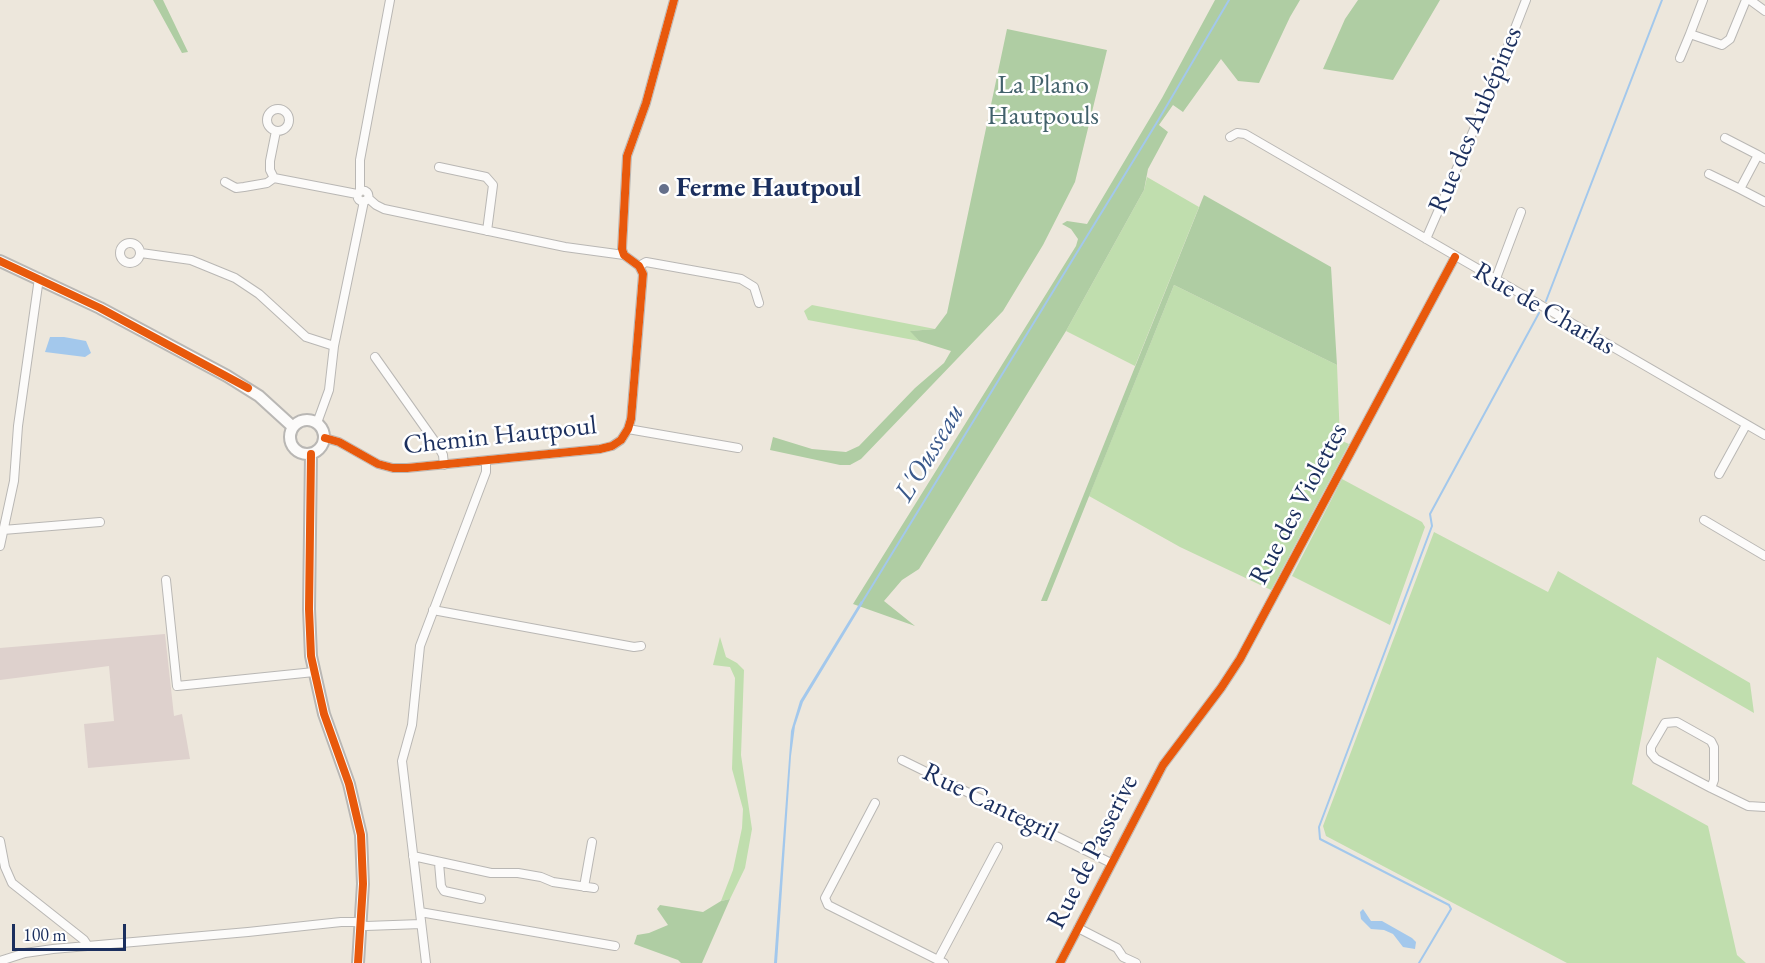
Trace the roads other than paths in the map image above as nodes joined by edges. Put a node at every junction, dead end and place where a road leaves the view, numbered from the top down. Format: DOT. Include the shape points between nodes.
graph roads {
  1 [pos="390,0"];
  2 [pos="674,0"];
  3 [pos="1526,0"];
  4 [pos="1703,0"];
  5 [pos="1748,0"];
  6 [pos="1765,11"];
  7 [pos="1690,34"];
  8 [pos="1680,58"];
  9 [pos="276,130"];
  10 [pos="1230,137"];
  11 [pos="1725,138"];
  12 [pos="1761,157"];
  13 [pos="438,167"];
  14 [pos="1709,174"];
  15 [pos="274,178"];
  16 [pos="225,182"];
  17 [pos="1740,189"];
  18 [pos="359,192"];
  19 [pos="366,200"];
  20 [pos="1765,202"];
  21 [pos="1521,212"];
  22 [pos="487,231"];
  23 [pos="1426,239"];
  24 [pos="141,253"];
  25 [pos="624,255"];
  26 [pos="1455,257"];
  27 [pos="0,261"];
  28 [pos="639,266"];
  29 [pos="39,278"];
  30 [pos="1495,281"];
  31 [pos="759,303"];
  32 [pos="334,346"];
  33 [pos="375,357"];
  34 [pos="317,423"];
  35 [pos="1746,425"];
  36 [pos="293,427"];
  37 [pos="628,429"];
  38 [pos="1765,435"];
  39 [pos="325,438"];
  40 [pos="738,448"];
  41 [pos="311,454"];
  42 [pos="486,461"];
  43 [pos="444,465"];
  44 [pos="1719,474"];
  45 [pos="1704,520"];
  46 [pos="100,522"];
  47 [pos="3,530"];
  48 [pos="0,546"];
  49 [pos="1765,556"];
  50 [pos="166,580"];
  51 [pos="433,610"];
  52 [pos="641,646"];
  53 [pos="314,672"];
  54 [pos="902,759"];
  55 [pos="1165,761"];
  56 [pos="1712,788"];
  57 [pos="875,803"];
  58 [pos="1765,807"];
  59 [pos="0,841"];
  60 [pos="592,842"];
  61 [pos="998,847"];
  62 [pos="413,856"];
  63 [pos="439,863"];
  64 [pos="1111,863"];
  65 [pos="584,886"];
  66 [pos="594,888"];
  67 [pos="481,899"];
  68 [pos="420,912"];
  69 [pos="360,924"];
  70 [pos="421,924"];
  71 [pos="1078,928"];
  72 [pos="88,946"];
  73 [pos="615,946"];
  74 [pos="0,961"];
  75 [pos="941,962"];
  76 [pos="358,963"];
  77 [pos="426,963"];
  78 [pos="1060,963"];
  79 [pos="1136,963"];
  1 -- 18 [label="street" via="360,160"];
  2 -- 25 [label="street" via="627,156"];
  3 -- 23 [label="street, Rue des Aubépines"];
  4 -- 7 [label="street"];
  5 -- 6 [label="street"];
  5 -- 7 [label="street" via="1725,44"];
  7 -- 8 [label="street"];
  9 -- 15 [label="street" via="270,161"];
  10 -- 23 [label="street, Rue de Charlas" via="1245,134"];
  11 -- 12 [label="street"];
  12 -- 17 [label="street"];
  13 -- 22 [label="street" via="486,177 493,185"];
  14 -- 17 [label="street"];
  15 -- 16 [label="street" via="244,188"];
  15 -- 18 [label="street"];
  17 -- 20 [label="street"];
  18 -- 19 [label="street" via="366,191"];
  19 -- 22 [label="street" via="384,209"];
  19 -- 32 [label="street"];
  21 -- 30 [label="street"];
  22 -- 25 [label="street"];
  23 -- 26 [label="street, Rue de Charlas"];
  24 -- 32 [label="street" via="191,260 234,278 259,294 306,337"];
  25 -- 28 [label="street"];
  26 -- 30 [label="street, Rue de Charlas"];
  26 -- 55 [label="street, Rue des Violettes" via="1240,659"];
  27 -- 29 [label="street"];
  28 -- 31 [label="street" via="646,262 741,279 754,287"];
  28 -- 37 [label="street, Chemin Hautpoul" via="642,289"];
  29 -- 36 [label="street" via="227,376 259,396"];
  29 -- 47 [label="street" via="14,481"];
  30 -- 35 [label="street, Rue de Charlas"];
  32 -- 34 [label="street" via="330,390"];
  33 -- 43 [label="street" via="438,446"];
  34 -- 36 [label="street" via="305,420"];
  34 -- 39 [label="street"];
  35 -- 38 [label="street, Rue de Charlas"];
  35 -- 44 [label="street"];
  36 -- 41 [label="street" via="292,446"];
  37 -- 40 [label="street"];
  37 -- 42 [label="street, Chemin Hautpoul" via="621,440 600,449"];
  39 -- 41 [label="street"];
  39 -- 43 [label="street, Chemin Hautpoul" via="387,466"];
  41 -- 53 [label="street" via="309,609"];
  42 -- 43 [label="street, Chemin Hautpoul"];
  42 -- 51 [label="street" via="486,472"];
  45 -- 49 [label="street"];
  46 -- 47 [label="street"];
  47 -- 48 [label="street"];
  50 -- 53 [label="street" via="177,686"];
  51 -- 52 [label="street"];
  51 -- 62 [label="street" via="420,646 412,725 402,761"];
  53 -- 69 [label="street" via="359,824 363,861"];
  54 -- 64 [label="street, Rue Cantegril"];
  55 -- 64 [label="street, Rue de Passerive"];
  56 -- 56 [label="street" via="1651,753 1665,723 1677,722 1711,741"];
  56 -- 58 [label="street" via="1748,806"];
  57 -- 75 [label="street" via="825,898 828,905"];
  59 -- 72 [label="street" via="12,883"];
  60 -- 65 [label="street"];
  61 -- 75 [label="street"];
  62 -- 63 [label="street"];
  62 -- 68 [label="street"];
  63 -- 65 [label="street"];
  63 -- 67 [label="street" via="444,891"];
  64 -- 71 [label="street, Rue de Passerive"];
  65 -- 66 [label="street"];
  68 -- 70 [label="street"];
  68 -- 73 [label="street"];
  69 -- 70 [label="street"];
  69 -- 72 [label="street" via="341,922"];
  69 -- 76 [label="street"];
  70 -- 77 [label="street"];
  71 -- 78 [label="street, Rue de Passerive"];
  71 -- 79 [label="street" via="1117,948 1123,957"];
  72 -- 74 [label="street" via="25,953"];
}
